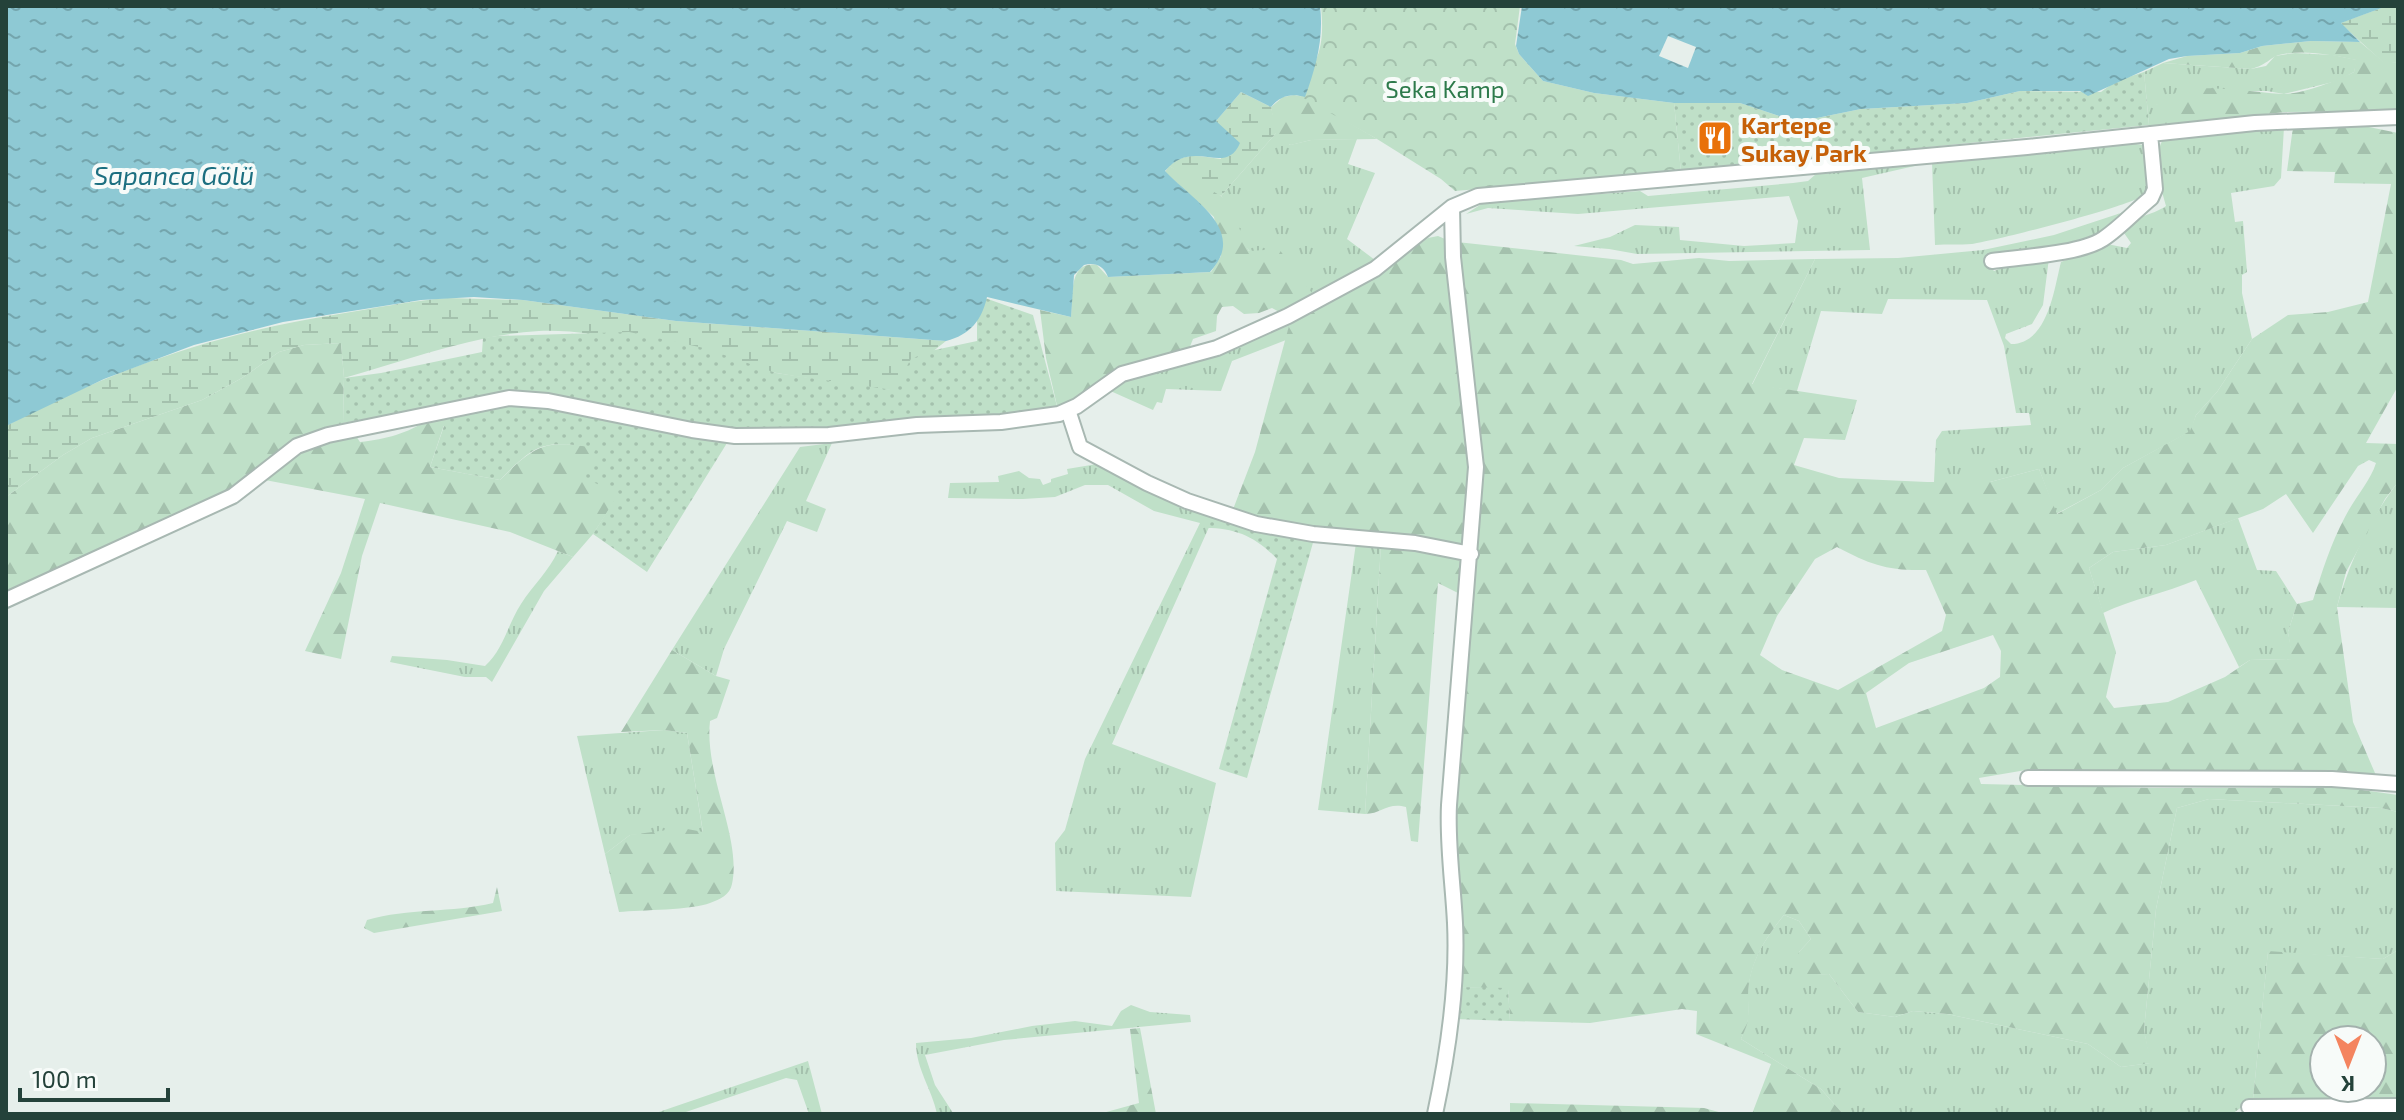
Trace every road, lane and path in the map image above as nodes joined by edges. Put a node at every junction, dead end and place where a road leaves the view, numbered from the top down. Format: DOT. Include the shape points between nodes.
graph roads {
  1 [pos="2398,117"];
  2 [pos="2150,134"];
  3 [pos="1452,207"];
  4 [pos="1992,261"];
  5 [pos="1068,410"];
  6 [pos="1471,554"];
  7 [pos="6,600"];
  8 [pos="2028,778"];
  9 [pos="2398,784"];
  10 [pos="2398,1106"];
  11 [pos="2249,1107"];
  12 [pos="1435,1114"];
  1 -- 2 [label="street" via="2308,119"];
  2 -- 3 [label="street" via="1478,196"];
  2 -- 4 [label="street" via="2155,189 2151,198 2103,239"];
  3 -- 5 [label="street" via="1395,255 1332,293 1217,348 1122,374"];
  3 -- 6 [label="street" via="1476,451"];
  5 -- 6 [label="street" via="1080,447 1211,510 1284,530"];
  5 -- 7 [label="street" via="1027,419 834,435 735,436 509,398 312,440 218,504"];
  6 -- 12 [label="street" via="1448,828 1455,954"];
  8 -- 9 [label="street"];
  10 -- 11 [label="street"];
}
